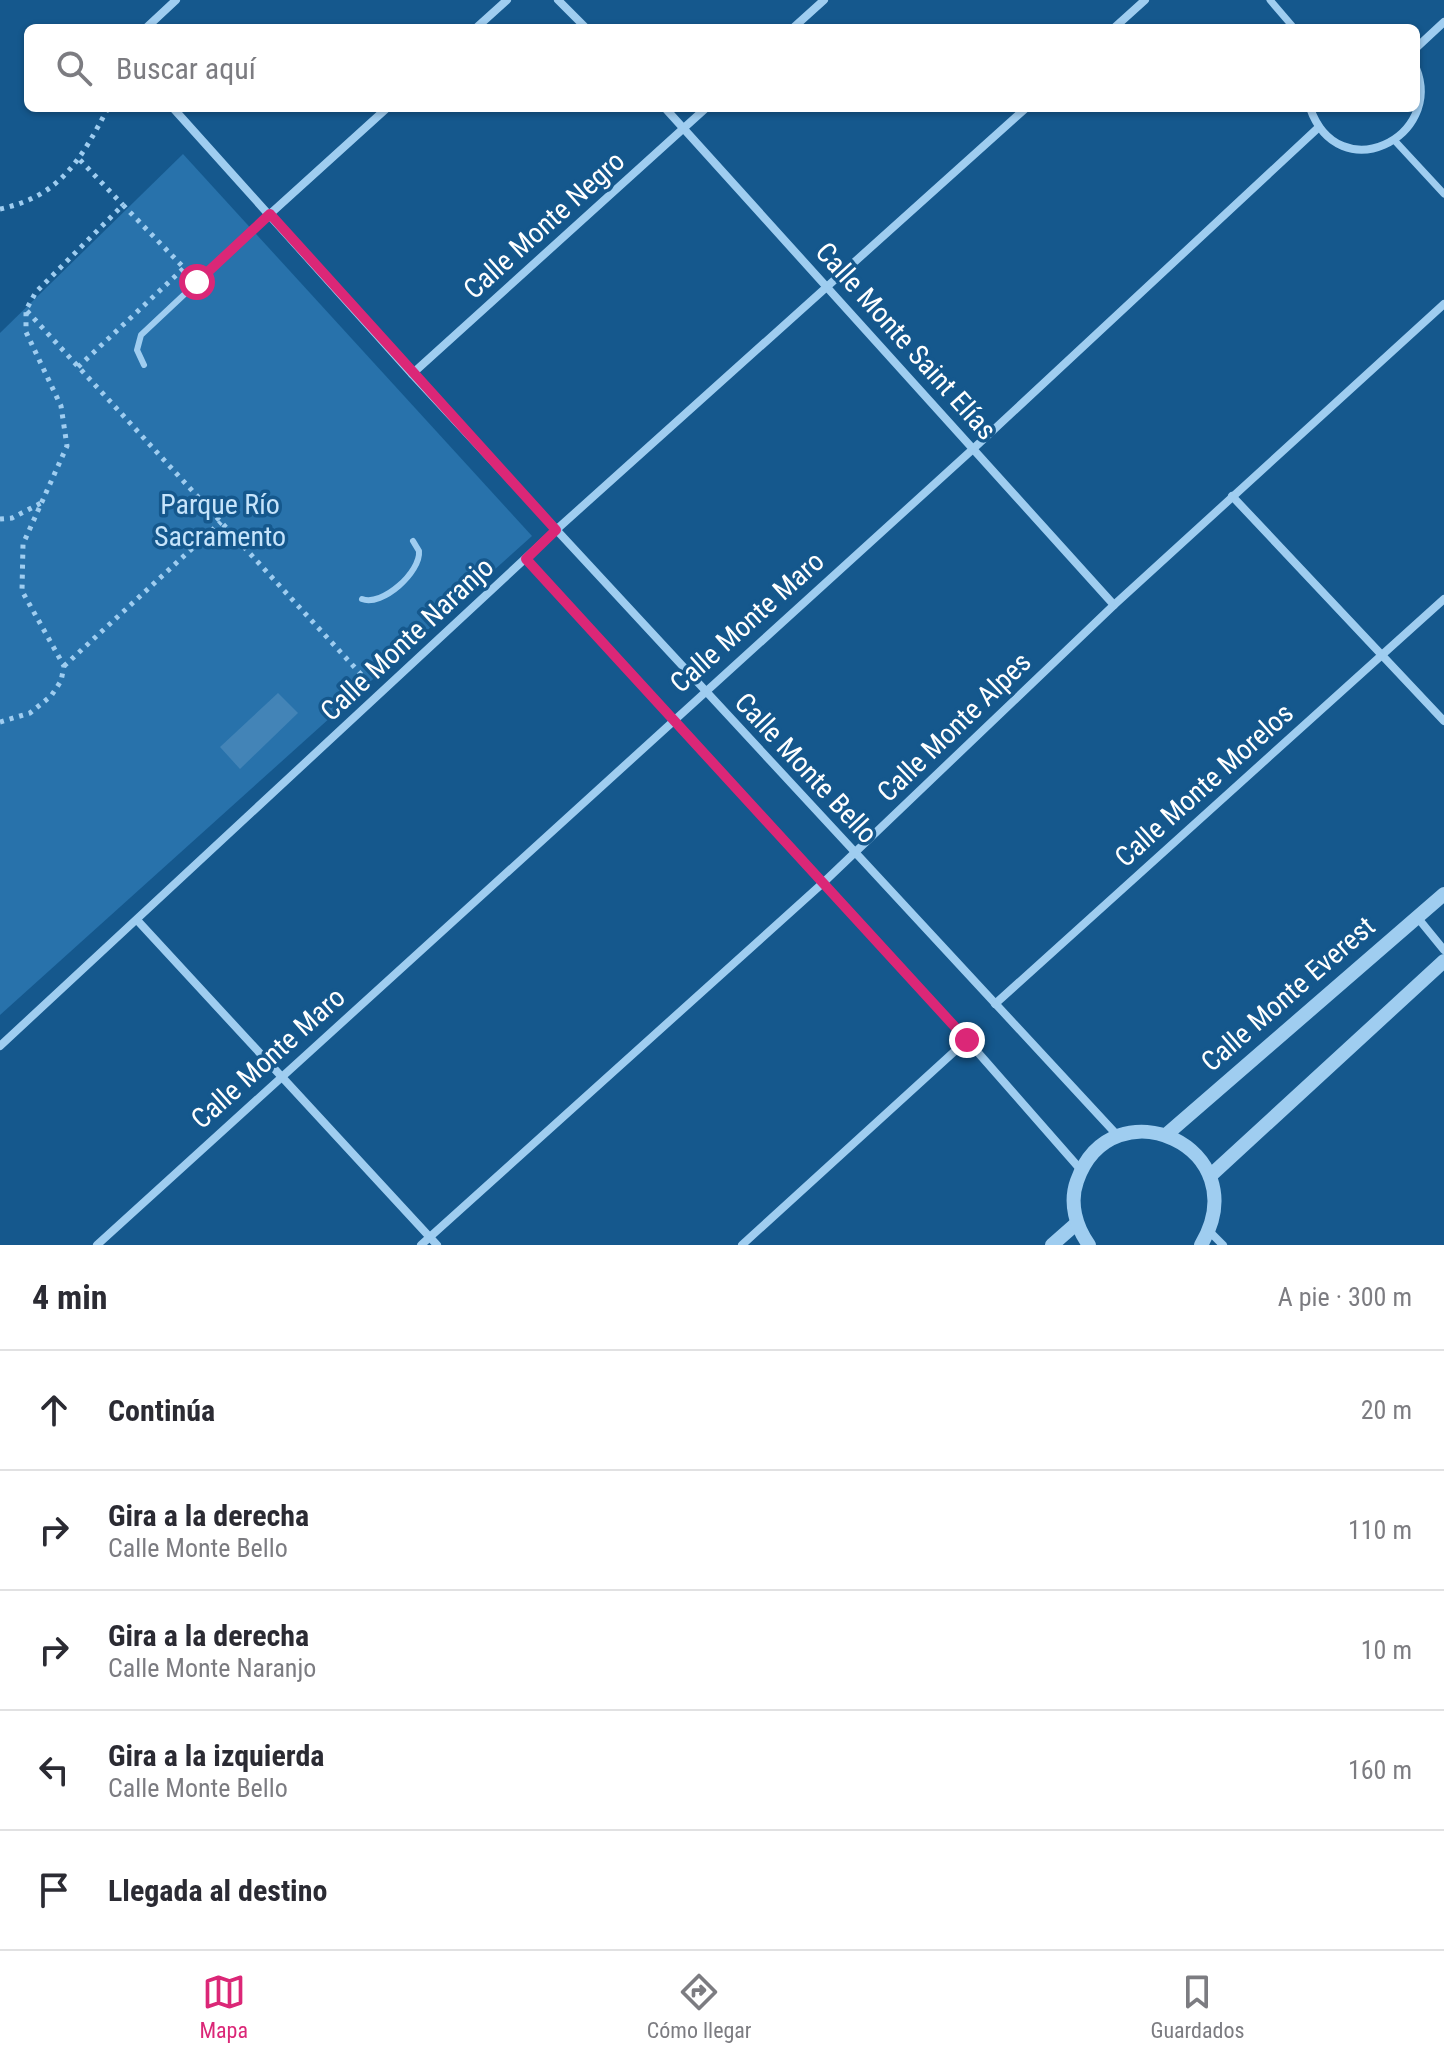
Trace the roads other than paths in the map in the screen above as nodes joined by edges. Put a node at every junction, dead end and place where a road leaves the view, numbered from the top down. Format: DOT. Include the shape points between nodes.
graph roads {
  1 [pos="176,0"];
  2 [pos="507,0"];
  3 [pos="558,0"];
  4 [pos="824,0"];
  5 [pos="1145,0"];
  6 [pos="1270,0"];
  7 [pos="1444,22"];
  8 [pos="150,24"];
  9 [pos="480,24"];
  10 [pos="582,24"];
  11 [pos="797,24"];
  12 [pos="1118,24"];
  13 [pos="1291,24"];
  14 [pos="1420,44"];
  15 [pos="1420,82"];
  16 [pos="1420,111"];
  17 [pos="177,112"];
  18 [pos="383,112"];
  19 [pos="669,112"];
  20 [pos="702,112"];
  21 [pos="1022,112"];
  22 [pos="1312,112"];
  23 [pos="1420,112"];
  24 [pos="1319,127"];
  25 [pos="685,128"];
  26 [pos="1396,142"];
  27 [pos="1444,194"];
  28 [pos="270,214"];
  29 [pos="829,288"];
  30 [pos="1444,304"];
  31 [pos="144,365"];
  32 [pos="412,374"];
  33 [pos="973,449"];
  34 [pos="1232,496"];
  35 [pos="556,530"];
  36 [pos="413,541"];
  37 [pos="526,559"];
  38 [pos="362,599"];
  39 [pos="1444,599"];
  40 [pos="1114,605"];
  41 [pos="1381,654"];
  42 [pos="704,691"];
  43 [pos="672,720"];
  44 [pos="1444,721"];
  45 [pos="854,853"];
  46 [pos="824,882"];
  47 [pos="1444,894"];
  48 [pos="1417,917"];
  49 [pos="137,920"];
  50 [pos="1444,950"];
  51 [pos="1444,961"];
  52 [pos="995,1004"];
  53 [pos="967,1040"];
  54 [pos="0,1046"];
  55 [pos="279,1078"];
  56 [pos="1167,1134"];
  57 [pos="1118,1136"];
  58 [pos="1081,1170"];
  59 [pos="1210,1176"];
  60 [pos="1077,1223"];
  61 [pos="1209,1231"];
  62 [pos="430,1237"];
  63 [pos="97,1245"];
  64 [pos="421,1245"];
  65 [pos="437,1245"];
  66 [pos="742,1245"];
  67 [pos="1052,1245"];
  68 [pos="1089,1245"];
  69 [pos="1201,1245"];
  70 [pos="1223,1245"];
  1 -- 8 [label="street"];
  2 -- 9 [label="street"];
  3 -- 10 [label="street"];
  4 -- 11 [label="street"];
  5 -- 12 [label="street"];
  6 -- 13 [label="street"];
  7 -- 14 [label="street"];
  15 -- 16 [label="street"];
  17 -- 28 [label="street, Calle Monte Bello"];
  18 -- 28 [label="street"];
  19 -- 25 [label="street, Calle Monte Saint Elías"];
  20 -- 25 [label="street, Calle Monte Negro"];
  21 -- 29 [label="street, Calle Monte Naranjo"];
  22 -- 24 [label="street"];
  23 -- 26 [label="street"];
  24 -- 26 [label="street" via="1331,139 1363,151"];
  24 -- 33 [label="street, Calle Monte Maro"];
  25 -- 29 [label="street, Calle Monte Saint Elías"];
  25 -- 32 [label="street, Calle Monte Negro"];
  26 -- 27 [label="street"];
  28 -- 31 [label="lane" via="141,335 137,350"];
  28 -- 32 [label="street, Calle Monte Bello"];
  29 -- 33 [label="street, Calle Monte Saint Elías"];
  29 -- 35 [label="street, Calle Monte Naranjo"];
  30 -- 34 [label="street, Calle Monte Alpes"];
  32 -- 35 [label="street, Calle Monte Bello"];
  33 -- 40 [label="street, Calle Monte Saint Elías"];
  33 -- 42 [label="street, Calle Monte Maro"];
  34 -- 40 [label="street, Calle Monte Alpes"];
  34 -- 41 [label="street"];
  35 -- 37 [label="street, Calle Monte Naranjo"];
  35 -- 42 [label="street, Calle Monte Bello"];
  36 -- 38 [label="lane" via="419,551 417,565 383,598"];
  37 -- 43 [label="street"];
  37 -- 49 [label="street, Calle Monte Naranjo"];
  39 -- 41 [label="street, Calle Monte Morelos"];
  40 -- 45 [label="street, Calle Monte Alpes"];
  41 -- 44 [label="street"];
  41 -- 52 [label="street, Calle Monte Morelos"];
  42 -- 43 [label="street, Calle Monte Maro"];
  42 -- 45 [label="street, Calle Monte Bello"];
  43 -- 46 [label="street"];
  43 -- 55 [label="street, Calle Monte Maro"];
  45 -- 46 [label="street, Calle Monte Alpes"];
  45 -- 52 [label="street, Calle Monte Bello"];
  46 -- 53 [label="street"];
  46 -- 62 [label="street, Calle Monte Alpes"];
  47 -- 48 [label="street, Calle Monte Everest"];
  48 -- 50 [label="street"];
  48 -- 56 [label="street, Calle Monte Everest"];
  49 -- 54 [label="street, Calle Monte Naranjo"];
  49 -- 55 [label="street"];
  51 -- 59 [label="street"];
  52 -- 57 [label="street, Calle Monte Bello"];
  53 -- 58 [label="street"];
  53 -- 66 [label="street"];
  55 -- 62 [label="street"];
  55 -- 63 [label="street, Calle Monte Maro"];
  56 -- 57 [label="street" via="1142,1131"];
  56 -- 59 [label="street" via="1200,1158"];
  57 -- 58 [label="street" via="1090,1156"];
  58 -- 60 [label="street" via="1075,1187"];
  59 -- 61 [label="street" via="1215,1212"];
  60 -- 67 [label="street"];
  60 -- 68 [label="street"];
  61 -- 69 [label="street"];
  61 -- 70 [label="street"];
  62 -- 64 [label="street, Calle Monte Alpes"];
  62 -- 65 [label="street"];
}
